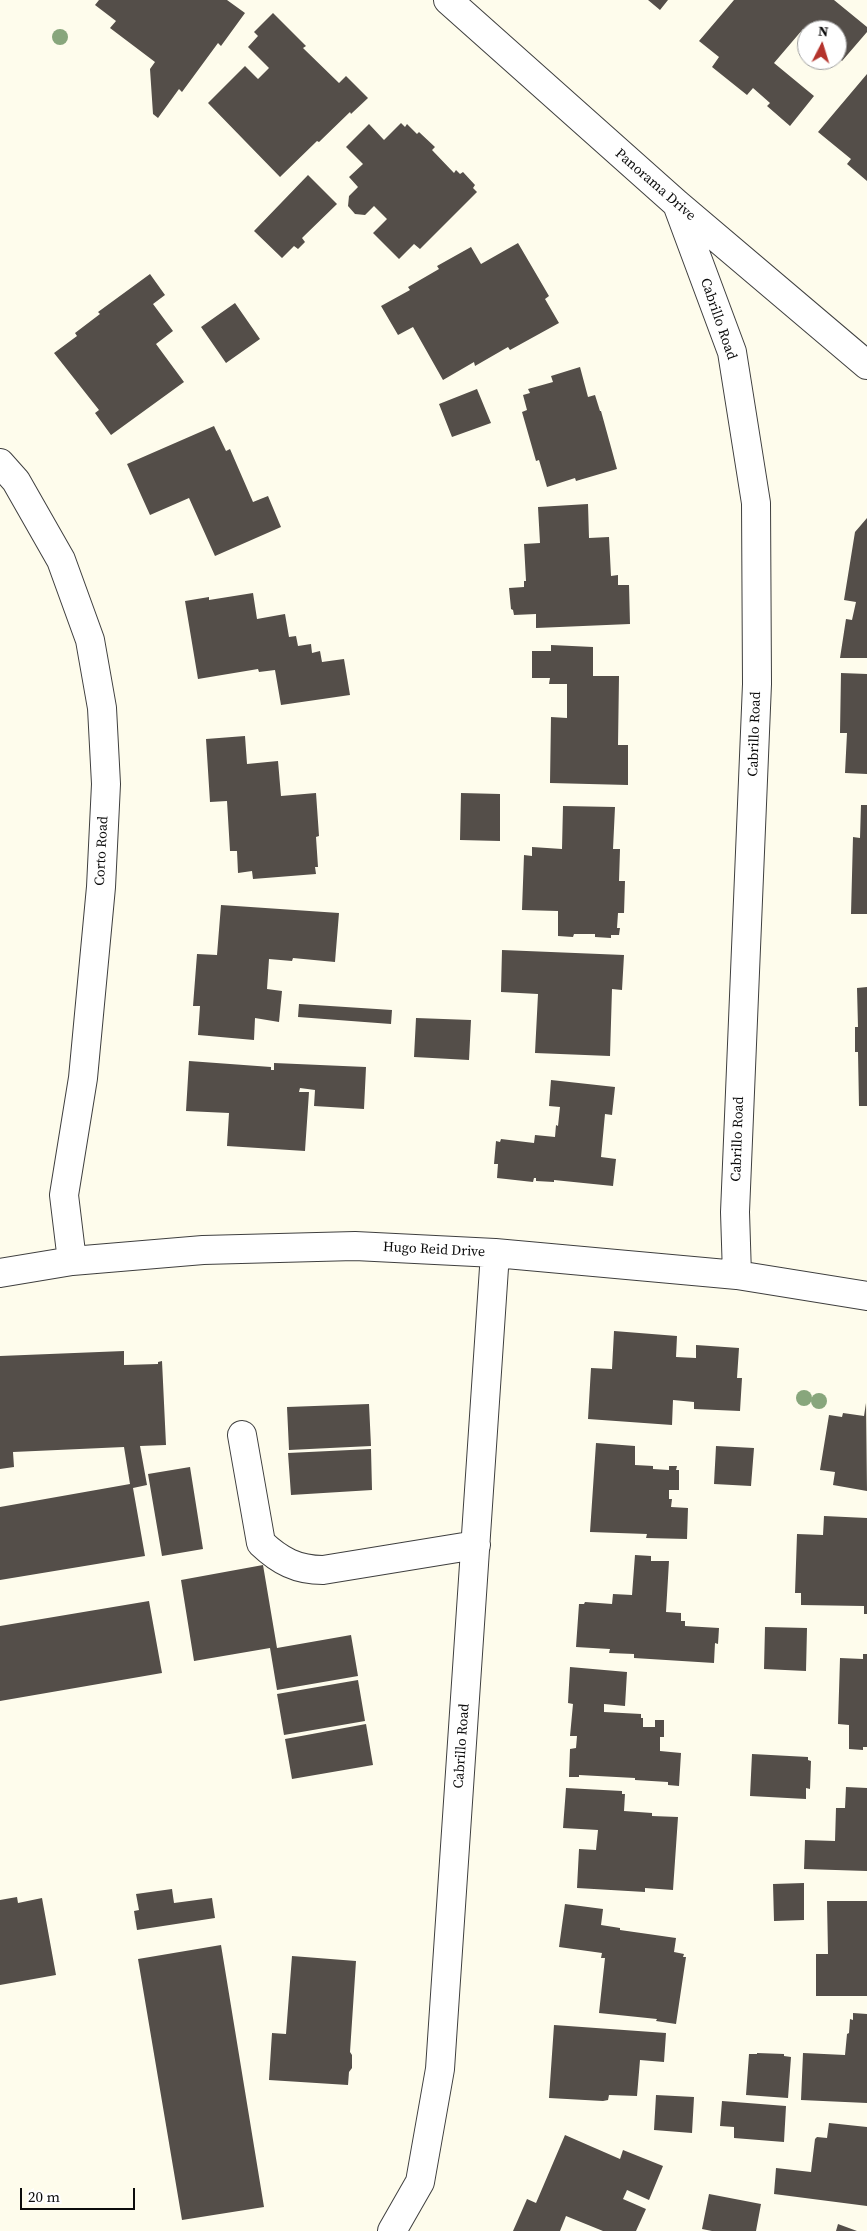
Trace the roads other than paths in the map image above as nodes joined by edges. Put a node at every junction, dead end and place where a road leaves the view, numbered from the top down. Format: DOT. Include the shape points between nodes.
graph roads {
  1 [pos="448,0"];
  2 [pos="677,204"];
  3 [pos="867,365"];
  4 [pos="0,463"];
  5 [pos="495,1253"];
  6 [pos="72,1261"];
  7 [pos="0,1273"];
  8 [pos="737,1275"];
  9 [pos="867,1296"];
  10 [pos="242,1435"];
  11 [pos="476,1544"];
  12 [pos="392,2231"];
  1 -- 2 [label="street, Panorama Drive"];
  2 -- 3 [label="street, Panorama Drive"];
  2 -- 8 [label="street, Cabrillo Road" via="732,352 756,503 757,684 735,1212"];
  4 -- 6 [label="street, Corto Road" via="16,480 61,560 90,640 102,708 106,784 101,887 83,1078 64,1195"];
  5 -- 6 [label="street, Hugo Reid Drive" via="355,1246 203,1250"];
  5 -- 8 [label="street, Hugo Reid Drive"];
  5 -- 11 [label="street, Cabrillo Road"];
  6 -- 7 [label="street, Hugo Reid Drive"];
  8 -- 9 [label="street, Hugo Reid Drive"];
  10 -- 11 [label="street" via="261,1543 294,1567 323,1570"];
  11 -- 12 [label="street, Cabrillo Road" via="440,2069 420,2182"];
}
